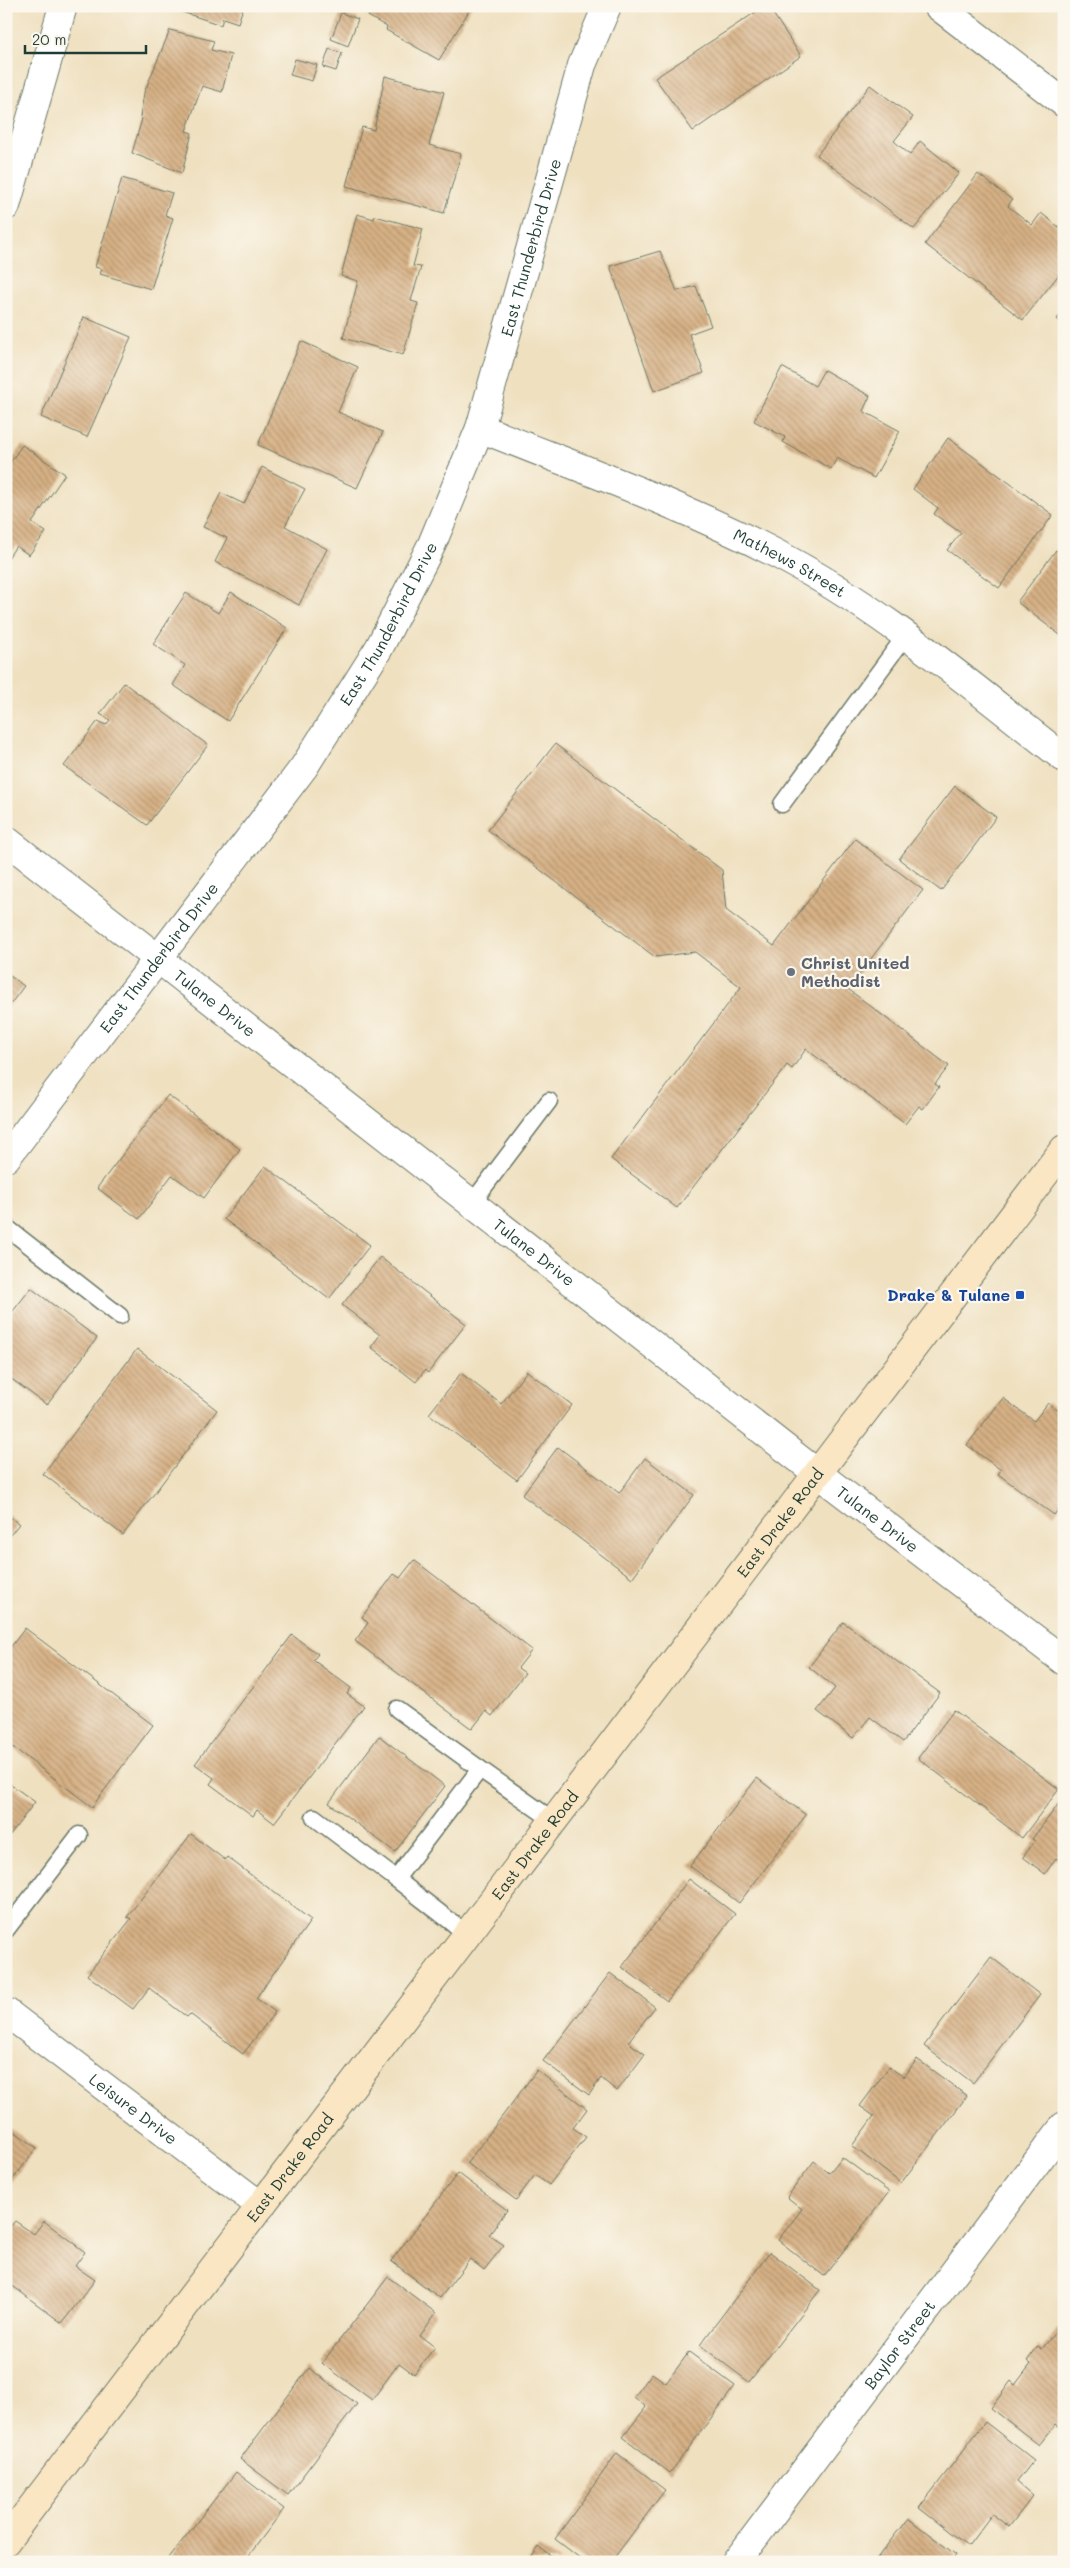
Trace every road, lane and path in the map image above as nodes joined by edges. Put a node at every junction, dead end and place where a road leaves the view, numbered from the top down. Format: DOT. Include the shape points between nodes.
graph roads {
  1 [pos="63,6"];
  2 [pos="607,6"];
  3 [pos="938,6"];
  4 [pos="1064,103"];
  5 [pos="6,206"];
  6 [pos="480,428"];
  7 [pos="906,635"];
  8 [pos="1064,758"];
  9 [pos="782,804"];
  10 [pos="6,840"];
  11 [pos="160,958"];
  12 [pos="549,1101"];
  13 [pos="1064,1149"];
  14 [pos="6,1158"];
  15 [pos="472,1203"];
  16 [pos="6,1227"];
  17 [pos="120,1316"];
  18 [pos="817,1473"];
  19 [pos="1064,1661"];
  20 [pos="397,1709"];
  21 [pos="480,1769"];
  22 [pos="314,1817"];
  23 [pos="554,1820"];
  24 [pos="80,1835"];
  25 [pos="396,1879"];
  26 [pos="6,1930"];
  27 [pos="467,1934"];
  28 [pos="6,2012"];
  29 [pos="1064,2126"];
  30 [pos="261,2206"];
  31 [pos="6,2541"];
  32 [pos="736,2562"];
  1 -- 5 [label="street"];
  2 -- 6 [label="street, East Thunderbird Drive" via="582,65"];
  3 -- 4 [label="street"];
  6 -- 7 [label="street, Mathews Street" via="693,514 752,542"];
  6 -- 11 [label="street, East Thunderbird Drive" via="432,544 379,648 304,766"];
  7 -- 8 [label="street, Mathews Street"];
  7 -- 9 [label="lane"];
  10 -- 11 [label="street, Tulane Drive"];
  11 -- 14 [label="street, East Thunderbird Drive"];
  11 -- 15 [label="street, Tulane Drive"];
  12 -- 15 [label="lane"];
  13 -- 18 [label="main road, East Drake Road"];
  15 -- 18 [label="street, Tulane Drive"];
  16 -- 17 [label="lane"];
  18 -- 19 [label="street, Tulane Drive"];
  18 -- 23 [label="main road, East Drake Road"];
  20 -- 21 [label="lane"];
  21 -- 23 [label="lane"];
  21 -- 25 [label="lane"];
  22 -- 25 [label="lane"];
  23 -- 27 [label="main road, East Drake Road"];
  24 -- 26 [label="lane"];
  25 -- 27 [label="lane"];
  27 -- 30 [label="main road, East Drake Road"];
  28 -- 30 [label="street, Leisure Drive"];
  29 -- 32 [label="street, Baylor Street"];
  30 -- 31 [label="main road, East Drake Road"];
}
